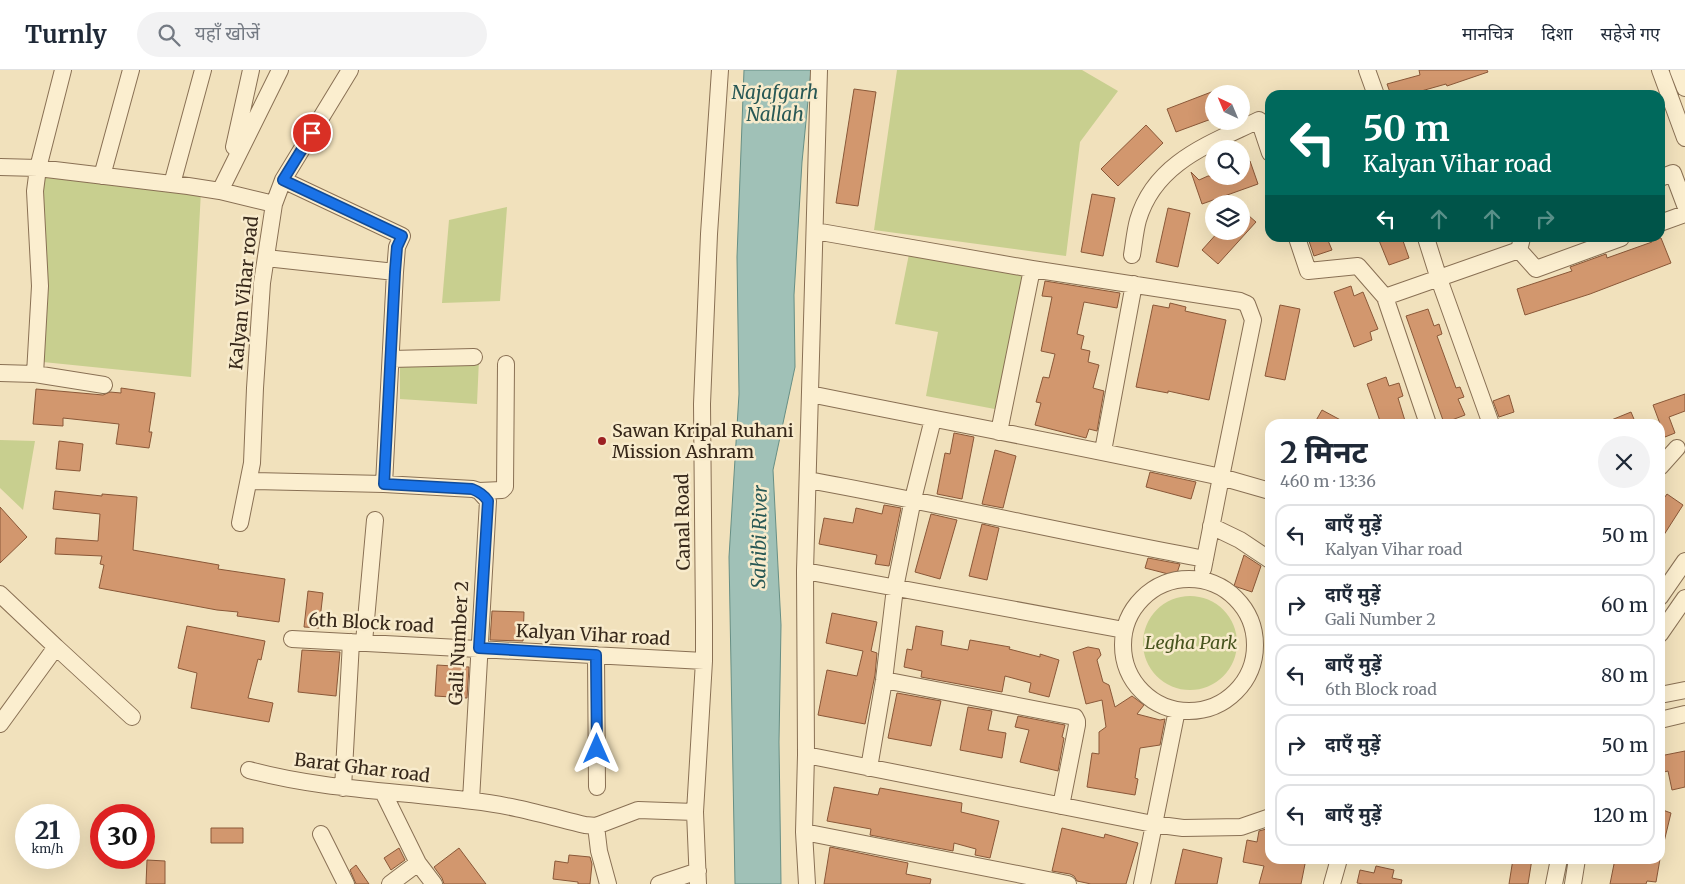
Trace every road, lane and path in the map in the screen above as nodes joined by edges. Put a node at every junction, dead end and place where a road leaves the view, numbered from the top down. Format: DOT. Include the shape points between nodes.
graph roads {
  1 [pos="64,70"];
  2 [pos="131,70"];
  3 [pos="202,70"];
  4 [pos="251,70"];
  5 [pos="280,70"];
  6 [pos="350,70"];
  7 [pos="720,70"];
  8 [pos="819,70"];
  9 [pos="1367,70"];
  10 [pos="1660,70"];
  11 [pos="1678,70"];
  12 [pos="1685,88"];
  13 [pos="1374,90"];
  14 [pos="1685,138"];
  15 [pos="1265,139"];
  16 [pos="0,167"];
  17 [pos="38,168"];
  18 [pos="227,174"];
  19 [pos="102,176"];
  20 [pos="1665,176"];
  21 [pos="283,180"];
  22 [pos="172,184"];
  23 [pos="220,192"];
  24 [pos="274,204"];
  25 [pos="1685,205"];
  26 [pos="1685,214"];
  27 [pos="1665,221"];
  28 [pos="815,232"];
  29 [pos="1298,242"];
  30 [pos="1427,242"];
  31 [pos="1610,242"];
  32 [pos="1520,244"];
  33 [pos="1132,255"];
  34 [pos="266,258"];
  35 [pos="1032,269"];
  36 [pos="395,272"];
  37 [pos="1438,279"];
  38 [pos="1134,284"];
  39 [pos="1385,298"];
  40 [pos="474,357"];
  41 [pos="391,359"];
  42 [pos="506,364"];
  43 [pos="0,373"];
  44 [pos="35,374"];
  45 [pos="104,385"];
  46 [pos="810,394"];
  47 [pos="933,419"];
  48 [pos="1426,419"];
  49 [pos="1488,419"];
  50 [pos="999,432"];
  51 [pos="1676,448"];
  52 [pos="1103,451"];
  53 [pos="1665,461"];
  54 [pos="1221,477"];
  55 [pos="808,480"];
  56 [pos="249,481"];
  57 [pos="384,484"];
  58 [pos="1265,490"];
  59 [pos="479,491"];
  60 [pos="913,499"];
  61 [pos="375,520"];
  62 [pos="240,523"];
  63 [pos="1211,526"];
  64 [pos="1265,557"];
  65 [pos="1205,559"];
  66 [pos="1685,561"];
  67 [pos="805,571"];
  68 [pos="1200,580"];
  69 [pos="895,588"];
  70 [pos="1665,590"];
  71 [pos="0,594"];
  72 [pos="1685,598"];
  73 [pos="1665,627"];
  74 [pos="1124,630"];
  75 [pos="292,639"];
  76 [pos="358,642"];
  77 [pos="56,647"];
  78 [pos="479,648"];
  79 [pos="596,655"];
  80 [pos="704,661"];
  81 [pos="1262,661"];
  82 [pos="884,680"];
  83 [pos="1685,690"];
  84 [pos="1665,694"];
  85 [pos="1177,710"];
  86 [pos="1685,714"];
  87 [pos="132,717"];
  88 [pos="1665,719"];
  89 [pos="0,724"];
  90 [pos="806,755"];
  91 [pos="869,768"];
  92 [pos="250,770"];
  93 [pos="597,787"];
  94 [pos="343,788"];
  95 [pos="383,792"];
  96 [pos="471,800"];
  97 [pos="1061,806"];
  98 [pos="695,812"];
  99 [pos="1265,819"];
  100 [pos="1153,824"];
  101 [pos="596,826"];
  102 [pos="804,832"];
  103 [pos="321,834"];
  104 [pos="418,863"];
  105 [pos="1338,864"];
  106 [pos="1558,864"];
  107 [pos="1576,864"];
  108 [pos="698,877"];
  109 [pos="346,884"];
  110 [pos="390,884"];
  111 [pos="434,884"];
  112 [pos="608,884"];
  113 [pos="659,884"];
  114 [pos="806,884"];
  115 [pos="1068,884"];
  116 [pos="1142,884"];
  117 [pos="1332,884"];
  118 [pos="1554,884"];
  119 [pos="1573,884"];
  1 -- 17 [label="street"];
  2 -- 19 [label="street"];
  3 -- 22 [label="street"];
  4 -- 18 [label="street"];
  5 -- 18 [label="street"];
  6 -- 21 [label="street, Kalyan Vihar road"];
  7 -- 80 [label="street, Canal Road" via="702,404"];
  8 -- 28 [label="street"];
  9 -- 13 [label="street"];
  10 -- 14 [label="street"];
  11 -- 12 [label="street"];
  15 -- 33 [label="street" via="1259,120 1184,158 1163,175 1138,220"];
  16 -- 17 [label="street"];
  17 -- 19 [label="street"];
  17 -- 44 [label="street" via="35,191 40,286"];
  18 -- 23 [label="street"];
  19 -- 22 [label="street"];
  20 -- 25 [label="street" via="1673,173"];
  21 -- 24 [label="street, Kalyan Vihar road"];
  21 -- 36 [label="street" via="402,236 397,247"];
  22 -- 23 [label="street"];
  23 -- 24 [label="street"];
  24 -- 34 [label="street, Kalyan Vihar road"];
  26 -- 27 [label="street"];
  28 -- 35 [label="street"];
  28 -- 46 [label="street"];
  29 -- 39 [label="street" via="1308,271 1358,266"];
  30 -- 37 [label="street"];
  31 -- 32 [label="street" via="1536,269"];
  32 -- 37 [label="street"];
  34 -- 36 [label="street"];
  34 -- 56 [label="street, Kalyan Vihar road"];
  35 -- 38 [label="street"];
  35 -- 50 [label="street"];
  36 -- 41 [label="street"];
  37 -- 39 [label="street"];
  37 -- 49 [label="street"];
  38 -- 52 [label="street"];
  38 -- 54 [label="street" via="1240,300 1248,304 1253,320"];
  39 -- 48 [label="street"];
  40 -- 41 [label="street"];
  41 -- 57 [label="street"];
  42 -- 59 [label="street" via="505,487 502,490"];
  43 -- 44 [label="street"];
  44 -- 45 [label="street"];
  46 -- 47 [label="street"];
  46 -- 55 [label="street"];
  47 -- 50 [label="street"];
  47 -- 60 [label="street"];
  50 -- 52 [label="street"];
  51 -- 53 [label="street"];
  52 -- 54 [label="street"];
  54 -- 58 [label="street"];
  54 -- 63 [label="street"];
  55 -- 60 [label="street"];
  55 -- 67 [label="street"];
  56 -- 57 [label="street"];
  56 -- 62 [label="street, Kalyan Vihar road"];
  57 -- 59 [label="street"];
  59 -- 78 [label="street, Gali Number 2" via="488,501"];
  60 -- 65 [label="street"];
  60 -- 69 [label="street"];
  61 -- 76 [label="street"];
  63 -- 64 [label="street"];
  63 -- 65 [label="street"];
  65 -- 68 [label="street"];
  66 -- 70 [label="street"];
  67 -- 69 [label="street"];
  67 -- 90 [label="street"];
  68 -- 74 [label="street" via="1170,582 1150,592 1134,609"];
  68 -- 81 [label="street" via="1218,585 1237,598 1250,618"];
  69 -- 74 [label="street"];
  69 -- 82 [label="street"];
  71 -- 77 [label="street"];
  72 -- 73 [label="street"];
  74 -- 85 [label="street" via="1124,658 1132,680 1147,697"];
  75 -- 76 [label="street, 6th Block road"];
  76 -- 78 [label="street, 6th Block road"];
  76 -- 94 [label="street"];
  77 -- 87 [label="street"];
  77 -- 89 [label="street"];
  78 -- 79 [label="street, Kalyan Vihar road"];
  78 -- 96 [label="street, Gali Number 2"];
  79 -- 80 [label="street, Kalyan Vihar road"];
  79 -- 93 [label="street"];
  80 -- 98 [label="street, Canal Road"];
  81 -- 85 [label="street" via="1230,698 1209,708 1190,712"];
  82 -- 91 [label="street"];
  82 -- 97 [label="street" via="1075,717 1077,726"];
  83 -- 84 [label="street"];
  85 -- 100 [label="street"];
  86 -- 88 [label="street"];
  90 -- 91 [label="street"];
  90 -- 102 [label="street"];
  91 -- 97 [label="street"];
  92 -- 94 [label="street, Barat Ghar road"];
  94 -- 95 [label="street, Barat Ghar road"];
  95 -- 96 [label="street, Barat Ghar road"];
  95 -- 104 [label="street"];
  96 -- 101 [label="street, Barat Ghar road"];
  97 -- 100 [label="street"];
  98 -- 101 [label="street" via="638,810"];
  98 -- 108 [label="street, Canal Road"];
  99 -- 100 [label="street" via="1240,827 1183,828"];
  100 -- 116 [label="street"];
  101 -- 112 [label="street"];
  102 -- 114 [label="street"];
  102 -- 115 [label="street"];
  103 -- 109 [label="street"];
  104 -- 110 [label="street"];
  104 -- 111 [label="street"];
  105 -- 117 [label="street"];
  106 -- 118 [label="street"];
  107 -- 119 [label="street"];
  108 -- 113 [label="street"];
}
